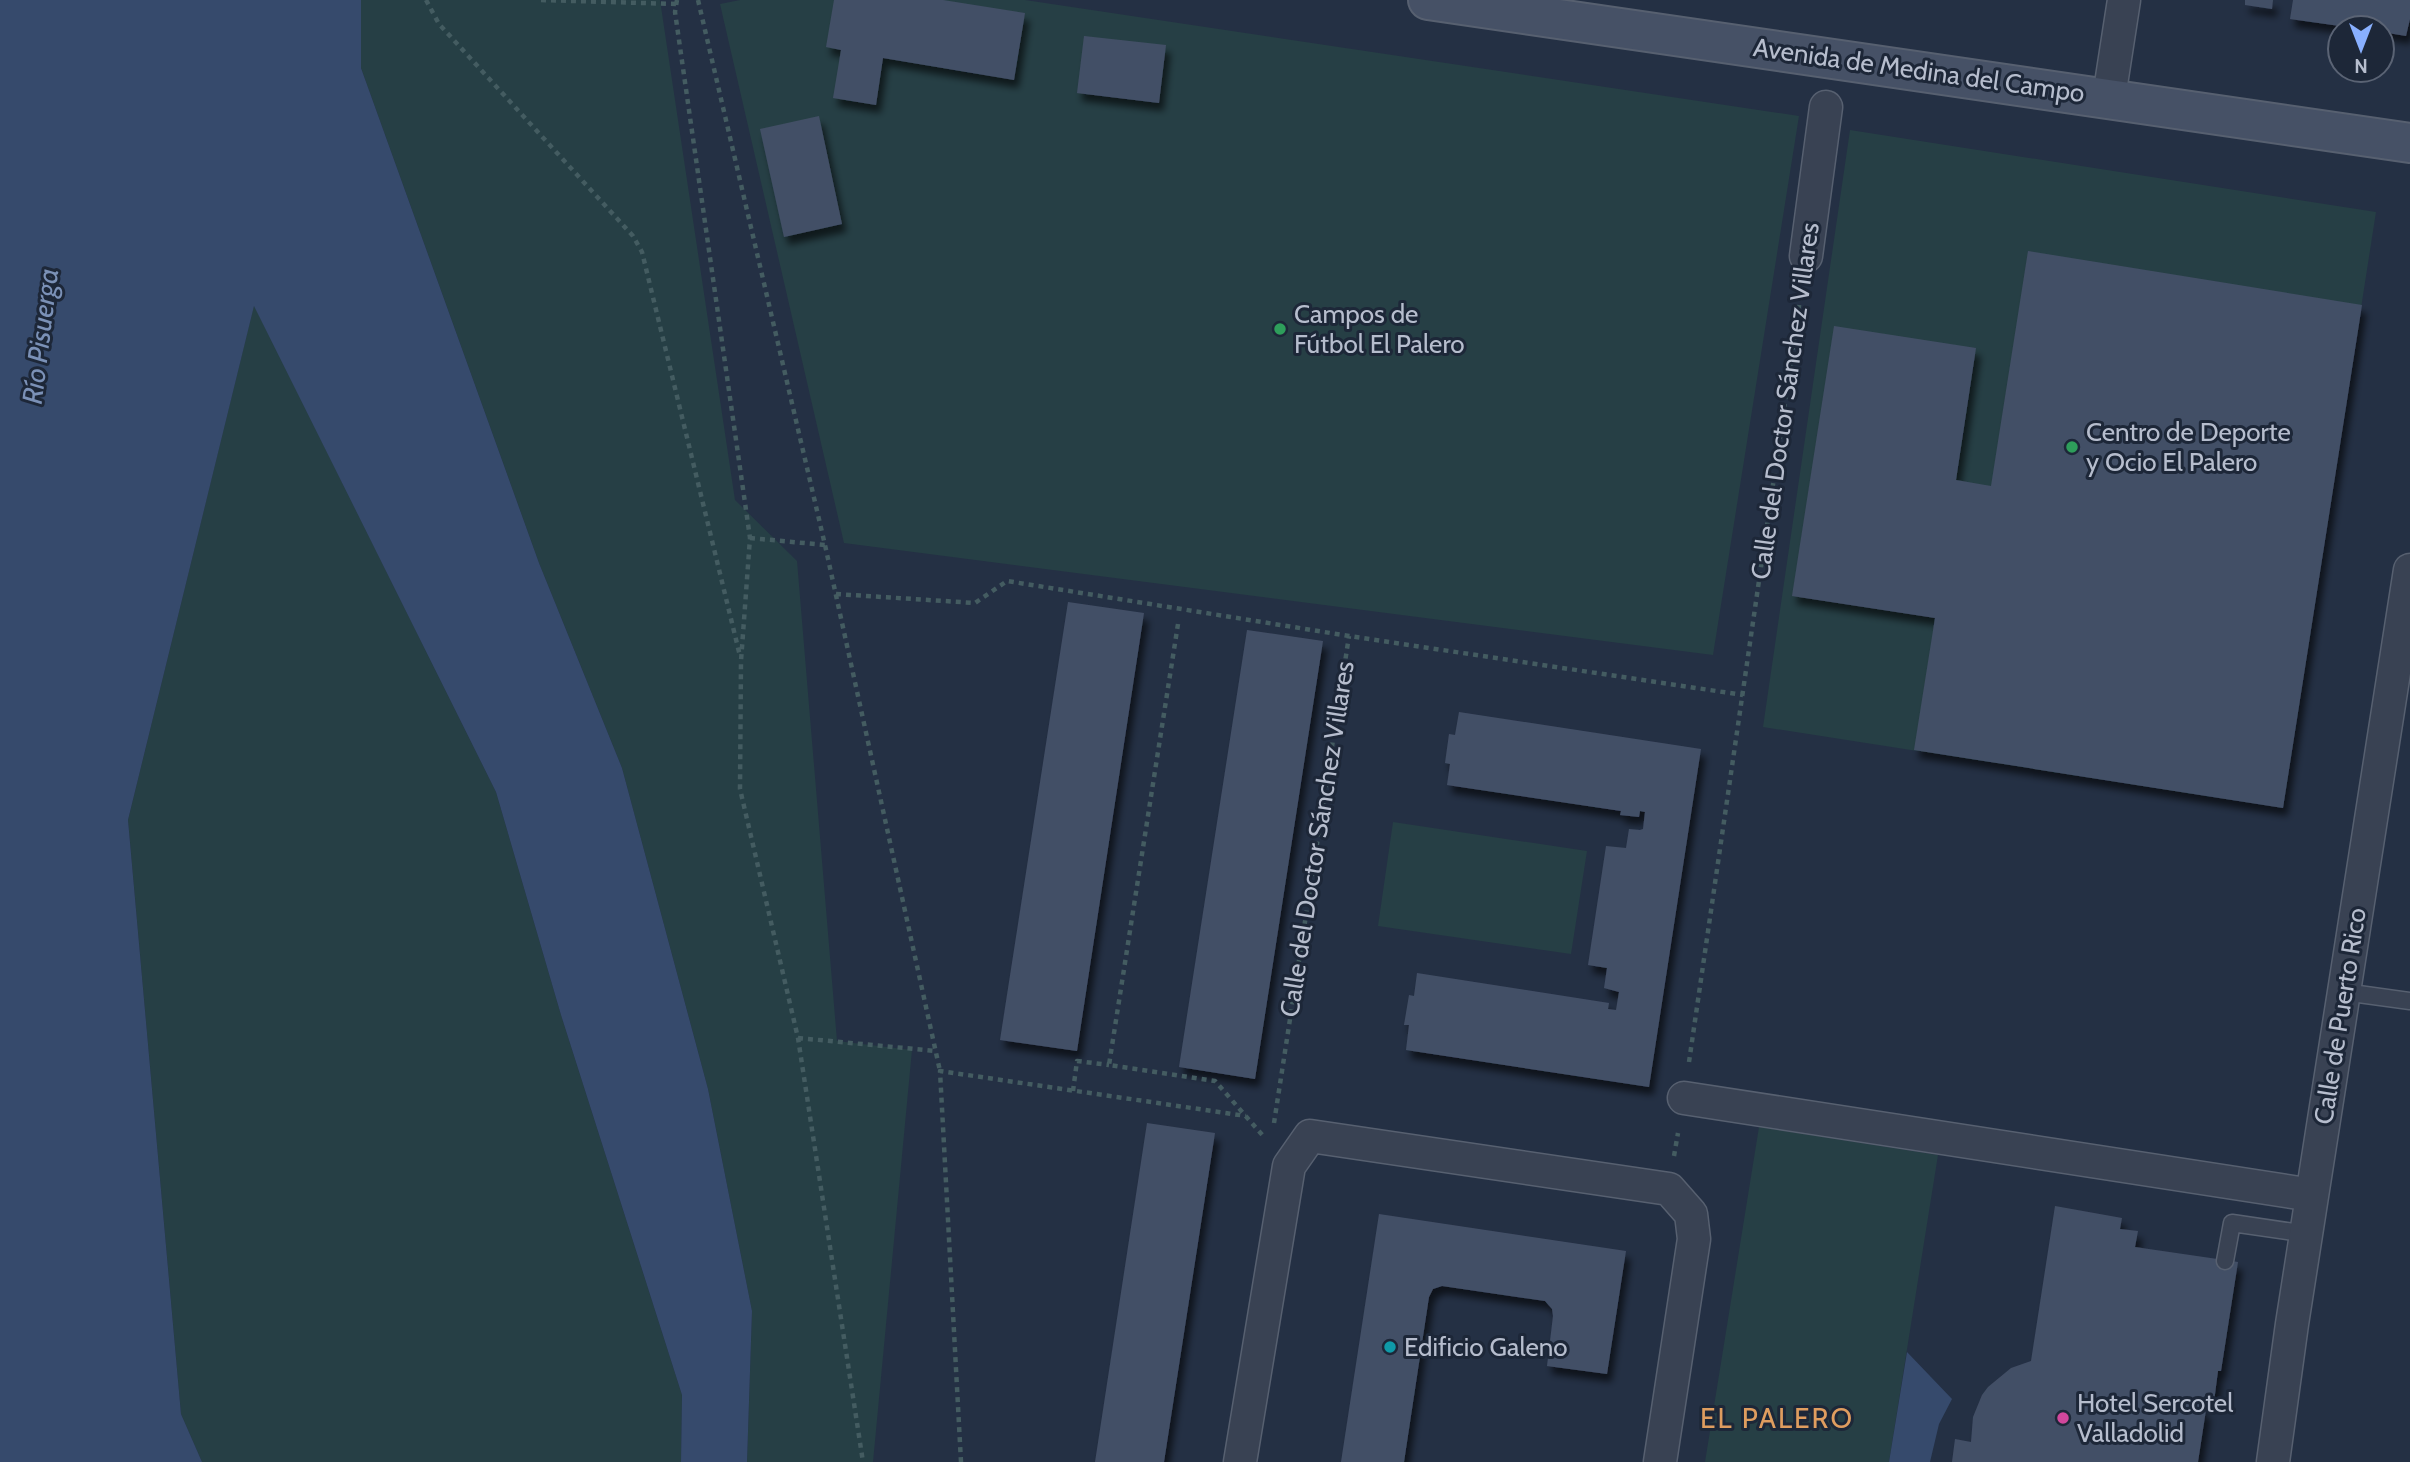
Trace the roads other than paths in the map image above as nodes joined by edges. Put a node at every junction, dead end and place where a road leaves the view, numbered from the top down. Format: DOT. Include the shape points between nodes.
graph roads {
  1 [pos="1428,0"];
  2 [pos="2124,0"];
  3 [pos="2109,97"];
  4 [pos="1826,107"];
  5 [pos="2410,143"];
  6 [pos="1806,256"];
  7 [pos="2410,570"];
  8 [pos="2344,992"];
  9 [pos="2410,1001"];
  10 [pos="1684,1098"];
  11 [pos="2312,1195"];
  12 [pos="2306,1234"];
  13 [pos="2225,1261"];
  14 [pos="1240,1462"];
  15 [pos="1660,1462"];
  16 [pos="2273,1462"];
  1 -- 3 [label="main road, Avenida de Medina del Campo"];
  2 -- 3 [label="street"];
  3 -- 5 [label="main road, Avenida de Medina del Campo"];
  4 -- 6 [label="street, Calle del Doctor Sánchez Villares"];
  7 -- 8 [label="street, Calle de Puerto Rico"];
  8 -- 9 [label="lane"];
  8 -- 11 [label="street, Calle de Puerto Rico"];
  10 -- 11 [label="street"];
  11 -- 12 [label="street, Calle de Puerto Rico"];
  12 -- 13 [label="lane" via="2232,1223"];
  12 -- 16 [label="street, Calle de Puerto Rico"];
  14 -- 15 [label="street" via="1289,1166 1310,1136 1669,1189 1691,1214 1695,1239"];
}
